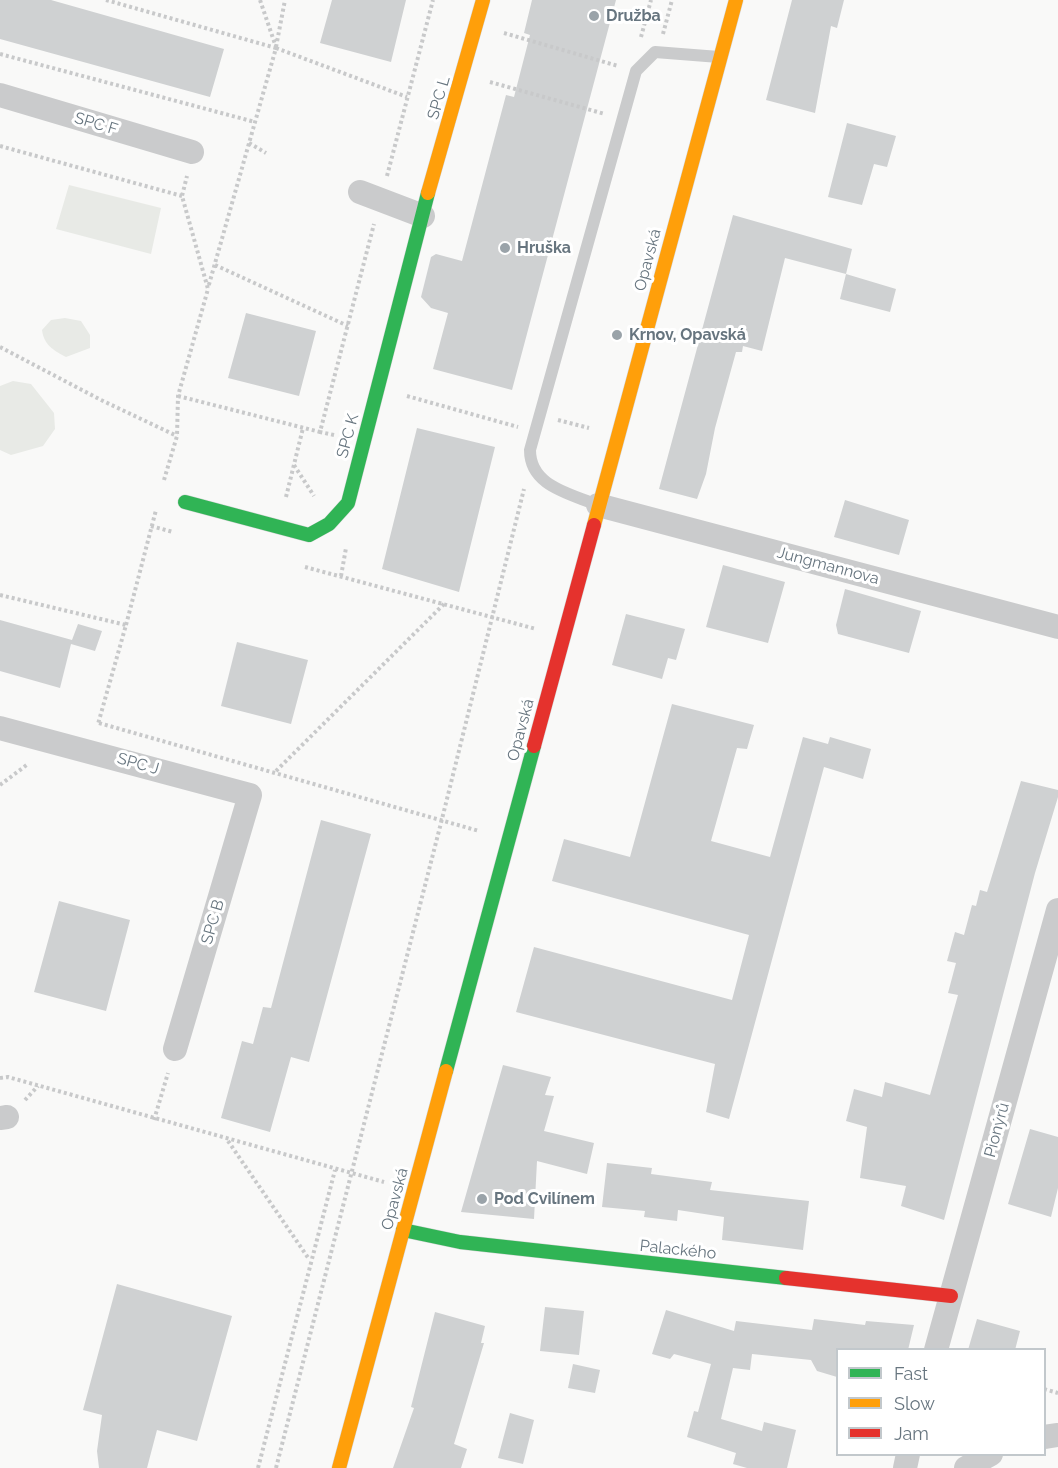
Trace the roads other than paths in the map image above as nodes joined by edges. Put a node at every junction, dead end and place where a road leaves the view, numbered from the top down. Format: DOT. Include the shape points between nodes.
graph roads {
  1 [pos="483,0"];
  2 [pos="736,0"];
  3 [pos="720,57"];
  4 [pos="0,95"];
  5 [pos="192,152"];
  6 [pos="371,195"];
  7 [pos="424,210"];
  8 [pos="184,502"];
  9 [pos="598,505"];
  10 [pos="1058,627"];
  11 [pos="0,728"];
  12 [pos="250,795"];
  13 [pos="1058,910"];
  14 [pos="176,1049"];
  15 [pos="403,1230"];
  16 [pos="951,1296"];
  17 [pos="937,1348"];
  18 [pos="989,1456"];
  19 [pos="339,1468"];
  20 [pos="966,1468"];
  1 -- 7 [label="main road, SPC L"];
  2 -- 3 [label="main road, Opavská"];
  3 -- 9 [label="main road, Opavská"];
  3 -- 9 [label="lane" via="655,52 636,71 530,450 534,472 543,481"];
  4 -- 5 [label="street, SPC F"];
  6 -- 7 [label="street"];
  7 -- 8 [label="main road, SPC K" via="348,503 329,524 309,535"];
  9 -- 10 [label="street, Jungmannova"];
  9 -- 15 [label="main road, Opavská"];
  11 -- 12 [label="street, SPC J"];
  12 -- 14 [label="street, SPC B"];
  13 -- 16 [label="street, Pionýrů"];
  15 -- 16 [label="main road, Palackého" via="460,1242"];
  15 -- 19 [label="main road, Opavská"];
  16 -- 17 [label="street, Pionýrů"];
  18 -- 20 [label="street"];
}
